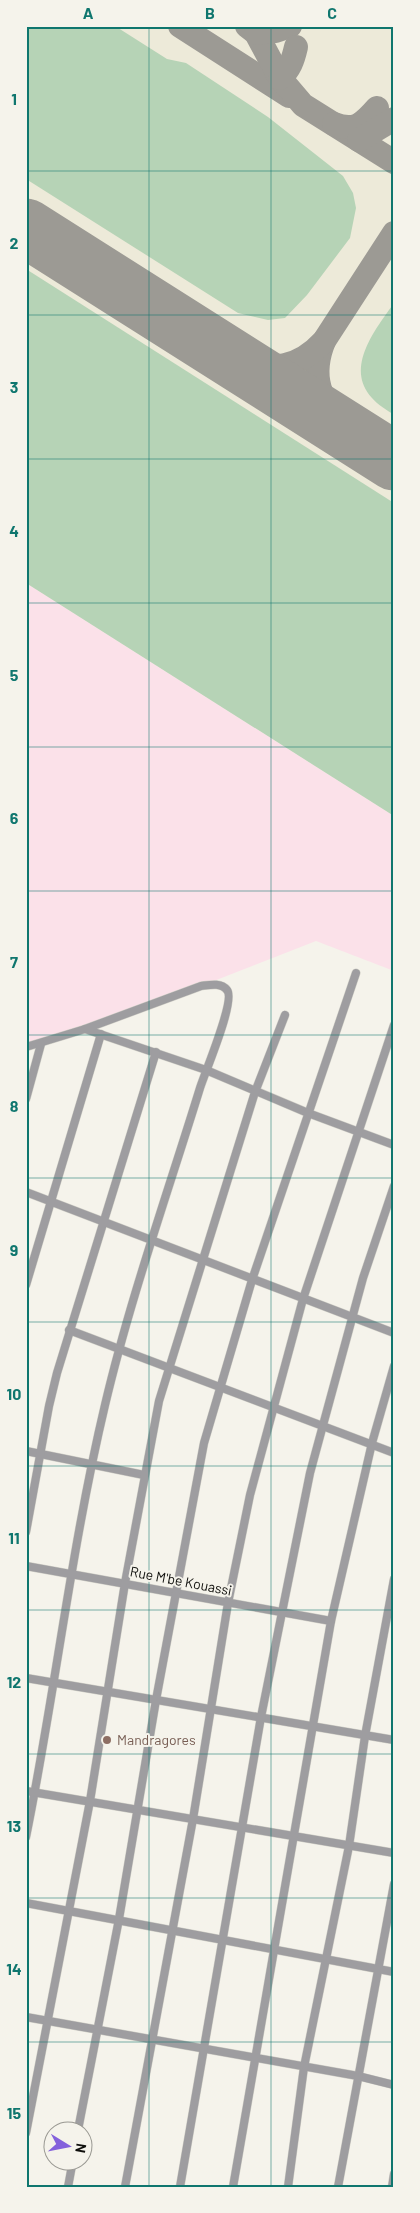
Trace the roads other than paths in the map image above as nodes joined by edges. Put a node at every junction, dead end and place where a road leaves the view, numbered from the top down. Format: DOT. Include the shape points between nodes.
graph roads {
  1 [pos="356,973"];
  2 [pos="285,1015"];
  3 [pos="394,1025"];
  4 [pos="86,1029"];
  5 [pos="101,1034"];
  6 [pos="41,1044"];
  7 [pos="26,1046"];
  8 [pos="156,1052"];
  9 [pos="206,1070"];
  10 [pos="255,1092"];
  11 [pos="26,1099"];
  12 [pos="308,1113"];
  13 [pos="358,1132"];
  14 [pos="394,1145"];
  15 [pos="394,1186"];
  16 [pos="26,1192"];
  17 [pos="52,1202"];
  18 [pos="102,1222"];
  19 [pos="153,1240"];
  20 [pos="204,1260"];
  21 [pos="252,1280"];
  22 [pos="26,1285"];
  23 [pos="304,1299"];
  24 [pos="352,1318"];
  25 [pos="69,1330"];
  26 [pos="394,1334"];
  27 [pos="120,1350"];
  28 [pos="394,1366"];
  29 [pos="169,1368"];
  30 [pos="220,1388"];
  31 [pos="273,1408"];
  32 [pos="323,1426"];
  33 [pos="372,1443"];
  34 [pos="26,1451"];
  35 [pos="394,1453"];
  36 [pos="41,1454"];
  37 [pos="92,1464"];
  38 [pos="144,1475"];
  39 [pos="26,1532"];
  40 [pos="26,1566"];
  41 [pos="70,1573"];
  42 [pos="394,1580"];
  43 [pos="125,1583"];
  44 [pos="175,1592"];
  45 [pos="228,1603"];
  46 [pos="281,1612"];
  47 [pos="331,1621"];
  48 [pos="26,1678"];
  49 [pos="53,1682"];
  50 [pos="108,1691"];
  51 [pos="156,1700"];
  52 [pos="211,1708"];
  53 [pos="261,1717"];
  54 [pos="312,1728"];
  55 [pos="365,1736"];
  56 [pos="394,1740"];
  57 [pos="26,1791"];
  58 [pos="35,1792"];
  59 [pos="90,1801"];
  60 [pos="138,1809"];
  61 [pos="192,1819"];
  62 [pos="242,1828"];
  63 [pos="295,1837"];
  64 [pos="26,1838"];
  65 [pos="349,1846"];
  66 [pos="394,1853"];
  67 [pos="394,1884"];
  68 [pos="26,1903"];
  69 [pos="67,1910"];
  70 [pos="119,1919"];
  71 [pos="171,1930"];
  72 [pos="223,1940"];
  73 [pos="274,1949"];
  74 [pos="325,1959"];
  75 [pos="380,1969"];
  76 [pos="394,1972"];
  77 [pos="26,2017"];
  78 [pos="46,2021"];
  79 [pos="96,2031"];
  80 [pos="150,2040"];
  81 [pos="205,2049"];
  82 [pos="254,2058"];
  83 [pos="304,2067"];
  84 [pos="358,2076"];
  85 [pos="394,2085"];
  86 [pos="80,2120"];
  87 [pos="26,2132"];
  88 [pos="71,2170"];
  89 [pos="394,2174"];
  90 [pos="68,2187"];
  91 [pos="125,2187"];
  92 [pos="180,2187"];
  93 [pos="233,2187"];
  94 [pos="288,2187"];
  95 [pos="338,2187"];
  96 [pos="392,2187"];
  1 -- 12 [label="street"];
  2 -- 10 [label="street"];
  3 -- 13 [label="street"];
  4 -- 5 [label="street"];
  4 -- 6 [label="street"];
  4 -- 9 [label="street" via="201,986 219,985 230,995"];
  5 -- 8 [label="street"];
  5 -- 17 [label="street"];
  6 -- 7 [label="street"];
  6 -- 11 [label="street"];
  8 -- 9 [label="street"];
  8 -- 18 [label="street"];
  9 -- 10 [label="street"];
  9 -- 19 [label="street"];
  10 -- 12 [label="street"];
  10 -- 20 [label="street"];
  12 -- 13 [label="street"];
  12 -- 21 [label="street"];
  13 -- 14 [label="street"];
  13 -- 23 [label="street"];
  15 -- 24 [label="street"];
  16 -- 17 [label="street"];
  17 -- 18 [label="street"];
  17 -- 22 [label="street"];
  18 -- 19 [label="street"];
  18 -- 25 [label="street"];
  19 -- 20 [label="street"];
  19 -- 27 [label="street"];
  20 -- 21 [label="street"];
  20 -- 29 [label="street"];
  21 -- 23 [label="street"];
  21 -- 30 [label="street"];
  23 -- 24 [label="street"];
  23 -- 31 [label="street"];
  24 -- 26 [label="street"];
  24 -- 32 [label="street"];
  25 -- 27 [label="street"];
  25 -- 36 [label="street" via="49,1406"];
  27 -- 29 [label="street"];
  27 -- 37 [label="street"];
  28 -- 33 [label="street"];
  29 -- 30 [label="street"];
  29 -- 38 [label="street"];
  30 -- 31 [label="street"];
  30 -- 44 [label="street" via="204,1443"];
  31 -- 32 [label="street"];
  31 -- 45 [label="street" via="250,1495"];
  32 -- 33 [label="street"];
  32 -- 46 [label="street"];
  33 -- 35 [label="street"];
  33 -- 47 [label="street"];
  34 -- 36 [label="street"];
  36 -- 37 [label="street"];
  36 -- 39 [label="street"];
  37 -- 38 [label="street"];
  37 -- 41 [label="street"];
  38 -- 43 [label="street"];
  40 -- 41 [label="street, Rue M'be Kouassi"];
  41 -- 43 [label="street, Rue M'be Kouassi"];
  41 -- 49 [label="street"];
  42 -- 55 [label="street"];
  43 -- 44 [label="street, Rue M'be Kouassi"];
  43 -- 50 [label="street"];
  44 -- 45 [label="street, Rue M'be Kouassi"];
  44 -- 51 [label="street"];
  45 -- 46 [label="street, Rue M'be Kouassi"];
  45 -- 52 [label="street"];
  46 -- 47 [label="street, Rue M'be Kouassi"];
  46 -- 53 [label="street"];
  47 -- 54 [label="street"];
  48 -- 49 [label="street"];
  49 -- 50 [label="street"];
  49 -- 58 [label="street"];
  50 -- 51 [label="street"];
  50 -- 59 [label="street"];
  51 -- 52 [label="street"];
  51 -- 60 [label="street"];
  52 -- 53 [label="street"];
  52 -- 61 [label="street"];
  53 -- 54 [label="street"];
  53 -- 62 [label="street"];
  54 -- 55 [label="street"];
  54 -- 63 [label="street"];
  55 -- 56 [label="street"];
  55 -- 65 [label="street"];
  57 -- 58 [label="street"];
  58 -- 59 [label="street"];
  58 -- 64 [label="street"];
  59 -- 60 [label="street"];
  59 -- 69 [label="street"];
  60 -- 61 [label="street"];
  60 -- 70 [label="street"];
  61 -- 62 [label="street"];
  61 -- 71 [label="street"];
  62 -- 63 [label="street"];
  62 -- 72 [label="street"];
  63 -- 65 [label="street"];
  63 -- 73 [label="street"];
  65 -- 66 [label="street"];
  65 -- 74 [label="street"];
  67 -- 75 [label="street"];
  68 -- 69 [label="street"];
  69 -- 70 [label="street"];
  69 -- 78 [label="street"];
  70 -- 71 [label="street"];
  70 -- 79 [label="street"];
  71 -- 72 [label="street"];
  71 -- 80 [label="street"];
  72 -- 73 [label="street"];
  72 -- 81 [label="street"];
  73 -- 74 [label="street"];
  73 -- 82 [label="street"];
  74 -- 75 [label="street"];
  74 -- 83 [label="street"];
  75 -- 76 [label="street"];
  75 -- 84 [label="street"];
  77 -- 78 [label="street"];
  78 -- 79 [label="street"];
  78 -- 87 [label="street"];
  79 -- 80 [label="street"];
  79 -- 86 [label="street"];
  80 -- 81 [label="street"];
  80 -- 91 [label="street"];
  81 -- 82 [label="street"];
  81 -- 92 [label="street"];
  82 -- 83 [label="street"];
  82 -- 93 [label="street"];
  83 -- 84 [label="street"];
  83 -- 94 [label="street"];
  84 -- 85 [label="street"];
  84 -- 95 [label="street"];
  88 -- 90 [label="street"];
  89 -- 96 [label="street"];
}
